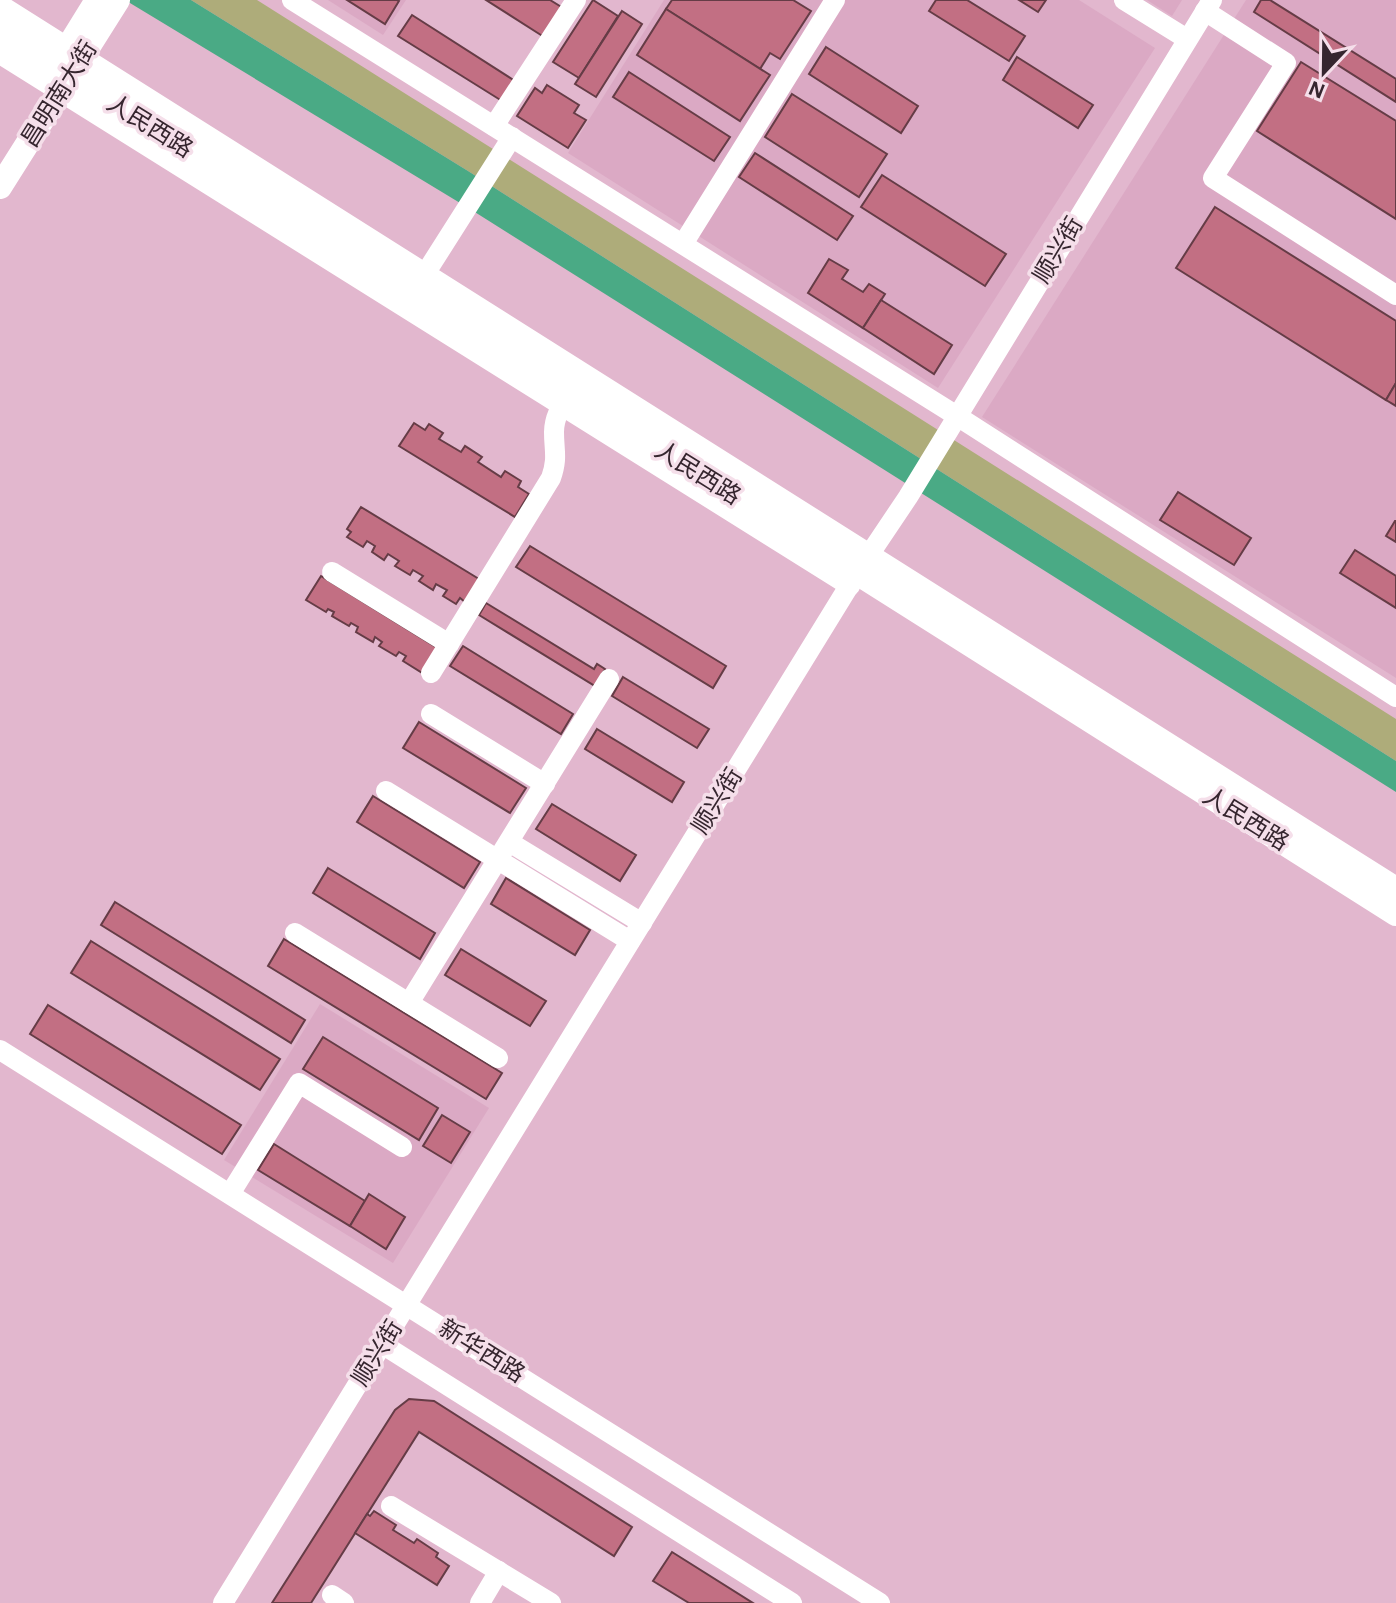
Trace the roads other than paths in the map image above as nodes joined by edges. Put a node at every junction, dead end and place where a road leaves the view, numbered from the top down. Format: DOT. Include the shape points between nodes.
graph roads {
  1 [pos="292,0"];
  2 [pos="576,0"];
  3 [pos="835,0"];
  4 [pos="1124,0"];
  5 [pos="110,2"];
  6 [pos="1208,6"];
  7 [pos="0,7"];
  8 [pos="0,31"];
  9 [pos="1187,39"];
  10 [pos="0,54"];
  11 [pos="63,71"];
  12 [pos="494,126"];
  13 [pos="512,137"];
  14 [pos="0,156"];
  15 [pos="0,187"];
  16 [pos="683,244"];
  17 [pos="425,274"];
  18 [pos="1396,295"];
  19 [pos="566,399"];
  20 [pos="957,416"];
  21 [pos="332,572"];
  22 [pos="858,572"];
  23 [pos="449,644"];
  24 [pos="431,673"];
  25 [pos="609,679"];
  26 [pos="1396,697"];
  27 [pos="431,714"];
  28 [pos="545,784"];
  29 [pos="386,791"];
  30 [pos="509,842"];
  31 [pos="498,860"];
  32 [pos="1396,889"];
  33 [pos="1396,914"];
  34 [pos="642,923"];
  35 [pos="295,933"];
  36 [pos="630,941"];
  37 [pos="409,1003"];
  38 [pos="0,1050"];
  39 [pos="498,1058"];
  40 [pos="402,1147"];
  41 [pos="230,1194"];
  42 [pos="407,1304"];
  43 [pos="382,1344"];
  44 [pos="391,1506"];
  45 [pos="499,1571"];
  46 [pos="223,1603"];
  47 [pos="480,1603"];
  48 [pos="551,1603"];
  49 [pos="792,1603"];
  50 [pos="880,1603"];
  1 -- 12 [label="street"];
  2 -- 12 [label="street"];
  3 -- 16 [label="street"];
  4 -- 9 [label="street"];
  5 -- 11 [label="main road, 昌明南大街"];
  6 -- 9 [label="street, 顺兴街"];
  6 -- 18 [label="street" via="1286,63 1213,178"];
  7 -- 11 [label="main road, 人民西路"];
  8 -- 11 [label="main road, 人民西路"];
  9 -- 20 [label="street, 顺兴街"];
  10 -- 11 [label="street"];
  11 -- 14 [label="main road, 昌明南大街"];
  11 -- 15 [label="main road, 昌明南大街"];
  11 -- 17 [label="main road, 人民西路"];
  11 -- 19 [label="main road, 人民西路"];
  12 -- 13 [label="street"];
  13 -- 16 [label="street"];
  13 -- 17 [label="street"];
  16 -- 20 [label="street"];
  17 -- 22 [label="main road, 人民西路"];
  19 -- 22 [label="main road, 人民西路"];
  19 -- 23 [label="street" via="554,431 557,451 551,478"];
  20 -- 22 [label="street, 顺兴街"];
  20 -- 26 [label="street"];
  21 -- 23 [label="street"];
  22 -- 32 [label="main road, 人民西路"];
  22 -- 33 [label="main road, 人民西路"];
  22 -- 34 [label="street, 顺兴街"];
  23 -- 24 [label="street"];
  25 -- 28 [label="street"];
  27 -- 28 [label="street"];
  28 -- 30 [label="street"];
  29 -- 31 [label="street"];
  30 -- 31 [label="street"];
  30 -- 34 [label="street"];
  31 -- 36 [label="street"];
  31 -- 37 [label="street"];
  34 -- 36 [label="street, 顺兴街"];
  35 -- 37 [label="street"];
  36 -- 42 [label="street, 顺兴街"];
  37 -- 39 [label="street"];
  38 -- 41 [label="street, 新华西路"];
  40 -- 41 [label="street" via="299,1083"];
  41 -- 42 [label="street, 新华西路"];
  42 -- 43 [label="street, 顺兴街"];
  42 -- 50 [label="street, 新华西路"];
  43 -- 46 [label="street, 顺兴街"];
  43 -- 49 [label="street"];
  44 -- 45 [label="street"];
  45 -- 47 [label="street"];
  45 -- 48 [label="street"];
}
